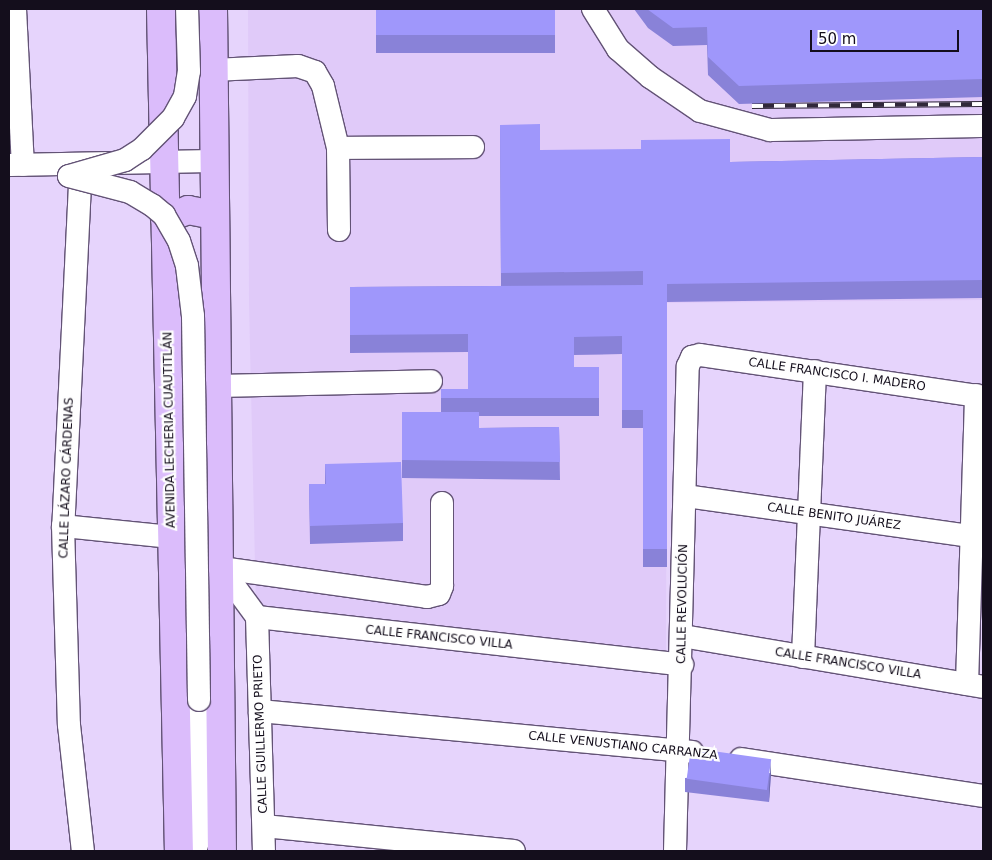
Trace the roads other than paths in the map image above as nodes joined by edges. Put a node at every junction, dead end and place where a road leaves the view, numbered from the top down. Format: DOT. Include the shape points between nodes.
graph roads {
  1 [pos="15,9"];
  2 [pos="161,9"];
  3 [pos="187,9"];
  4 [pos="213,9"];
  5 [pos="592,9"];
  6 [pos="213,70"];
  7 [pos="983,126"];
  8 [pos="473,147"];
  9 [pos="338,148"];
  10 [pos="213,161"];
  11 [pos="164,162"];
  12 [pos="13,170"];
  13 [pos="75,170"];
  14 [pos="213,215"];
  15 [pos="165,219"];
  16 [pos="339,230"];
  17 [pos="692,357"];
  18 [pos="815,371"];
  19 [pos="431,380"];
  20 [pos="217,386"];
  21 [pos="980,396"];
  22 [pos="685,496"];
  23 [pos="442,503"];
  24 [pos="809,514"];
  25 [pos="63,526"];
  26 [pos="172,537"];
  27 [pos="977,538"];
  28 [pos="221,568"];
  29 [pos="257,617"];
  30 [pos="682,636"];
  31 [pos="803,656"];
  32 [pos="682,665"];
  33 [pos="975,685"];
  34 [pos="260,711"];
  35 [pos="679,750"];
  36 [pos="983,796"];
  37 [pos="264,826"];
  38 [pos="83,851"];
  39 [pos="179,851"];
  40 [pos="196,851"];
  41 [pos="222,851"];
  42 [pos="264,851"];
  43 [pos="514,851"];
  44 [pos="675,851"];
  1 -- 12 [label="street"];
  2 -- 11 [label="main road, AVENIDA LECHERIA CUAUTITLÁN"];
  3 -- 13 [label="street, bridge" via="189,72 185,96 173,118 142,149 125,160"];
  4 -- 6 [label="main road"];
  5 -- 7 [label="street" via="618,49 650,77 700,111 770,130"];
  6 -- 9 [label="street" via="298,66 315,72 323,86"];
  6 -- 10 [label="main road"];
  8 -- 9 [label="street"];
  9 -- 16 [label="street"];
  10 -- 11 [label="street"];
  10 -- 14 [label="main road"];
  11 -- 13 [label="street"];
  11 -- 15 [label="main road, AVENIDA LECHERIA CUAUTITLÁN"];
  12 -- 13 [label="street"];
  13 -- 25 [label="street, CALLE LÁZARO CÁRDENAS"];
  13 -- 40 [label="street, bridge" via="130,192 164,215 179,241 187,266 193,316 199,700 200,836"];
  14 -- 15 [label="main road" via="188,210"];
  14 -- 20 [label="main road"];
  15 -- 26 [label="main road, AVENIDA LECHERIA CUAUTITLÁN"];
  17 -- 18 [label="street, CALLE FRANCISCO I. MADERO" via="700,355"];
  17 -- 22 [label="street, CALLE REVOLUCIÓN" via="688,366"];
  18 -- 21 [label="street, CALLE FRANCISCO I. MADERO"];
  18 -- 24 [label="street"];
  19 -- 20 [label="street"];
  20 -- 28 [label="main road"];
  21 -- 27 [label="street"];
  22 -- 24 [label="street, CALLE BENITO JUÁREZ"];
  22 -- 30 [label="street, CALLE REVOLUCIÓN"];
  23 -- 28 [label="street" via="442,586 438,594 427,597"];
  24 -- 27 [label="street, CALLE BENITO JUÁREZ"];
  24 -- 31 [label="street"];
  25 -- 26 [label="street"];
  25 -- 38 [label="street, CALLE LÁZARO CÁRDENAS" via="69,725"];
  26 -- 39 [label="main road, AVENIDA LECHERIA CUAUTITLÁN"];
  27 -- 33 [label="street"];
  28 -- 29 [label="street"];
  28 -- 41 [label="main road"];
  29 -- 32 [label="street, CALLE FRANCISCO VILLA"];
  29 -- 34 [label="street, CALLE GUILLERMO PRIETO"];
  30 -- 31 [label="street, CALLE FRANCISCO VILLA"];
  30 -- 32 [label="street, CALLE REVOLUCIÓN"];
  31 -- 33 [label="street, CALLE FRANCISCO VILLA"];
  32 -- 35 [label="street, CALLE REVOLUCIÓN"];
  34 -- 35 [label="street, CALLE VENUSTIANO CARRANZA"];
  34 -- 37 [label="street, CALLE GUILLERMO PRIETO"];
  35 -- 36 [label="street, CALLE VENUSTIANO CARRANZA"];
  35 -- 44 [label="street, CALLE REVOLUCIÓN"];
  37 -- 42 [label="street, CALLE GUILLERMO PRIETO"];
  37 -- 43 [label="street"];
}
